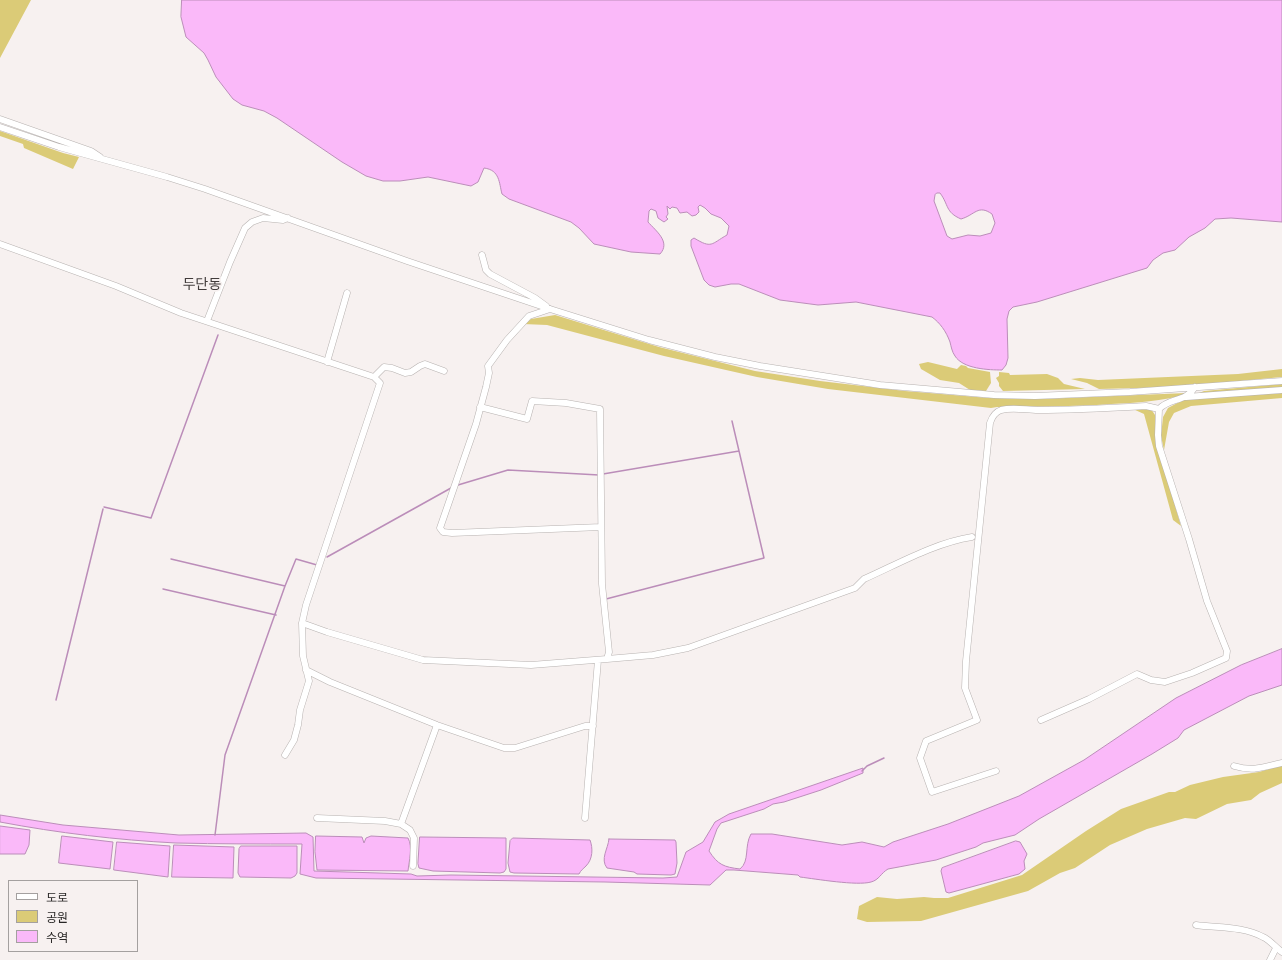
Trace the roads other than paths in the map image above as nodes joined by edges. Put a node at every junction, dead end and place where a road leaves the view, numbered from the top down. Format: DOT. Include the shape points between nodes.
graph roads {
  1 [pos="0,119"];
  2 [pos="0,127"];
  3 [pos="103,159"];
  4 [pos="288,218"];
  5 [pos="0,244"];
  6 [pos="482,255"];
  7 [pos="347,294"];
  8 [pos="550,309"];
  9 [pos="207,321"];
  10 [pos="327,362"];
  11 [pos="444,371"];
  12 [pos="374,377"];
  13 [pos="1282,381"];
  14 [pos="1195,387"];
  15 [pos="1282,390"];
  16 [pos="1186,397"];
  17 [pos="480,407"];
  18 [pos="1159,409"];
  19 [pos="601,527"];
  20 [pos="972,537"];
  21 [pos="302,623"];
  22 [pos="607,659"];
  23 [pos="598,660"];
  24 [pos="306,670"];
  25 [pos="1041,720"];
  26 [pos="437,725"];
  27 [pos="592,726"];
  28 [pos="285,755"];
  29 [pos="1282,763"];
  30 [pos="1234,766"];
  31 [pos="996,771"];
  32 [pos="317,818"];
  33 [pos="585,818"];
  34 [pos="401,824"];
  35 [pos="413,866"];
  36 [pos="1196,925"];
  37 [pos="1276,948"];
  38 [pos="1282,952"];
  39 [pos="1270,960"];
  1 -- 3 [label="street" via="91,151"];
  2 -- 3 [label="street"];
  3 -- 4 [label="street" via="168,177"];
  4 -- 8 [label="street"];
  4 -- 9 [label="street" via="263,218 245,228"];
  5 -- 9 [label="street"];
  6 -- 8 [label="street" via="486,270 490,274"];
  7 -- 10 [label="street"];
  8 -- 14 [label="street" via="649,340 715,357 880,385 1035,396"];
  8 -- 17 [label="street" via="529,316 516,328 493,358 488,366 489,373"];
  9 -- 10 [label="street"];
  10 -- 12 [label="street"];
  11 -- 12 [label="street" via="425,364 405,373 384,367"];
  12 -- 21 [label="street" via="380,383"];
  13 -- 14 [label="street"];
  14 -- 16 [label="street"];
  15 -- 16 [label="street"];
  16 -- 18 [label="street"];
  17 -- 19 [label="street" via="527,419 532,401 600,409"];
  17 -- 19 [label="street" via="440,524 441,530 452,533"];
  18 -- 25 [label="street" via="1159,446 1207,601 1227,651 1226,658 1165,682 1137,674"];
  18 -- 31 [label="street" via="1146,406 1009,409 1000,410 992,418 966,661 965,688 977,720 926,740 920,758 932,792"];
  19 -- 22 [label="street" via="602,584 609,652"];
  20 -- 22 [label="street" via="957,539 939,546 864,579 855,588 688,648 653,655"];
  21 -- 23 [label="street" via="424,660 531,665"];
  21 -- 24 [label="street"];
  22 -- 23 [label="street"];
  23 -- 27 [label="street"];
  24 -- 26 [label="street"];
  24 -- 28 [label="street" via="309,681 298,726 294,740"];
  26 -- 27 [label="street" via="504,748 515,748"];
  26 -- 34 [label="street"];
  27 -- 33 [label="street"];
  29 -- 30 [label="street" via="1254,769"];
  32 -- 34 [label="street"];
  34 -- 35 [label="street" via="410,830 414,838"];
  36 -- 37 [label="street" via="1241,930 1264,937"];
  37 -- 38 [label="street"];
  37 -- 39 [label="street"];
}
